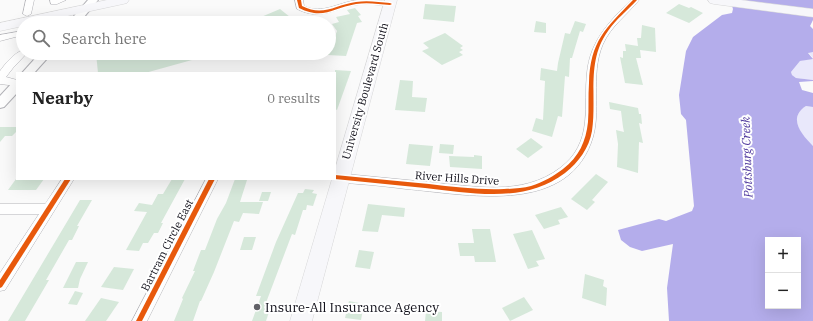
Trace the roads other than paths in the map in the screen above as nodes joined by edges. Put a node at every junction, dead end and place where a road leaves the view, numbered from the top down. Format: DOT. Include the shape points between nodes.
graph roads {
  1 [pos="30,0"];
  2 [pos="54,0"];
  3 [pos="62,0"];
  4 [pos="122,0"];
  5 [pos="299,0"];
  6 [pos="635,0"];
  7 [pos="719,1"];
  8 [pos="390,2"];
  9 [pos="91,3"];
  10 [pos="813,13"];
  11 [pos="27,14"];
  12 [pos="16,16"];
  13 [pos="16,16"];
  14 [pos="40,16"];
  15 [pos="79,16"];
  16 [pos="0,19"];
  17 [pos="16,22"];
  18 [pos="0,26"];
  19 [pos="16,35"];
  20 [pos="0,38"];
  21 [pos="16,60"];
  22 [pos="40,60"];
  23 [pos="29,72"];
  24 [pos="16,84"];
  25 [pos="16,85"];
  26 [pos="0,104"];
  27 [pos="338,177"];
  28 [pos="67,180"];
  29 [pos="211,180"];
  30 [pos="0,209"];
  31 [pos="49,209"];
  32 [pos="0,285"];
  33 [pos="139,321"];
  34 [pos="301,321"];
  1 -- 11 [label="street"];
  2 -- 3 [label="street"];
  4 -- 9 [label="main road"];
  5 -- 8 [label="street" via="300,7 315,13 356,3"];
  6 -- 27 [label="street, River Hills Drive" via="611,22 602,36 592,64 590,132 586,145 577,160 554,178 530,188 494,192"];
  7 -- 10 [label="main road"];
  8 -- 27 [label="main road, University Boulevard South"];
  9 -- 11 [label="main road"];
  9 -- 14 [label="main road"];
  9 -- 15 [label="street"];
  11 -- 12 [label="main road"];
  13 -- 16 [label="main road"];
  17 -- 18 [label="main road"];
  19 -- 20 [label="street"];
  21 -- 24 [label="street" via="1,78 1,81 6,83"];
  22 -- 23 [label="street"];
  25 -- 26 [label="street"];
  27 -- 34 [label="main road, University Boulevard South"];
  28 -- 31 [label="street"];
  29 -- 33 [label="street, Bartram Circle East"];
  30 -- 31 [label="street"];
  31 -- 32 [label="street"];
}
